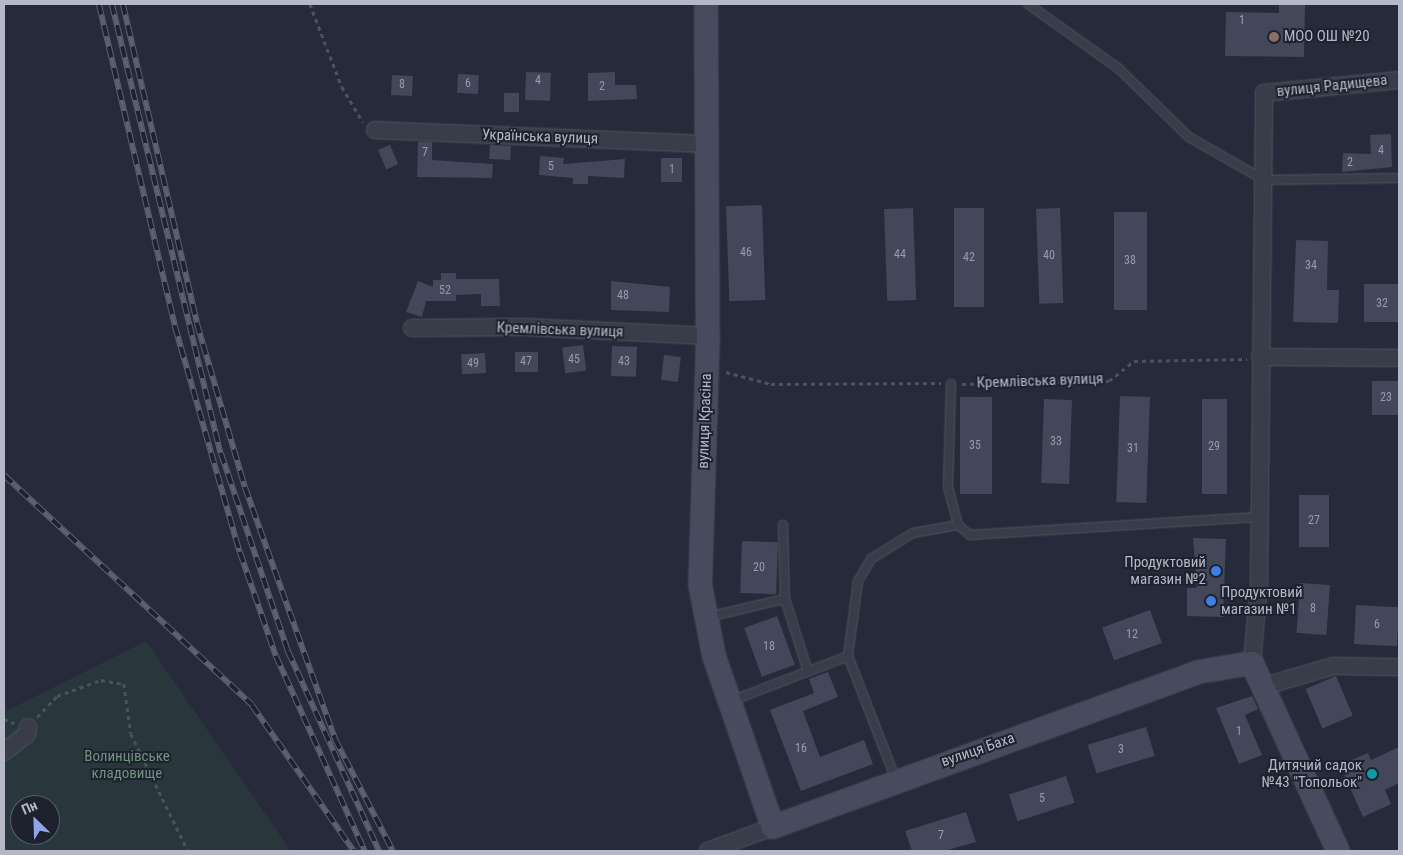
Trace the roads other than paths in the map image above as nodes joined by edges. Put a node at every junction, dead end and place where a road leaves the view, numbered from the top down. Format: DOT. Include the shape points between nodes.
graph roads {
  1 [pos="706,4"];
  2 [pos="1028,4"];
  3 [pos="1399,80"];
  4 [pos="375,130"];
  5 [pos="705,144"];
  6 [pos="1399,178"];
  7 [pos="1264,180"];
  8 [pos="412,328"];
  9 [pos="708,336"];
  10 [pos="1260,358"];
  11 [pos="1399,358"];
  12 [pos="951,384"];
  13 [pos="1260,517"];
  14 [pos="783,525"];
  15 [pos="958,525"];
  16 [pos="785,599"];
  17 [pos="704,618"];
  18 [pos="848,656"];
  19 [pos="1252,664"];
  20 [pos="1399,666"];
  21 [pos="808,672"];
  22 [pos="1265,686"];
  23 [pos="729,701"];
  24 [pos="28,727"];
  25 [pos="4,752"];
  26 [pos="896,780"];
  27 [pos="772,828"];
  28 [pos="708,851"];
  29 [pos="1338,851"];
  1 -- 5 [label="street, вулиця Красіна"];
  2 -- 7 [label="lane" via="1120,69 1189,137"];
  3 -- 7 [label="street, вулиця Радищева" via="1264,93"];
  4 -- 5 [label="street, Українська вулиця"];
  5 -- 9 [label="street, вулиця Красіна"];
  6 -- 7 [label="lane"];
  7 -- 10 [label="street"];
  8 -- 9 [label="street, Кремлівська вулиця" via="525,327"];
  9 -- 17 [label="street, вулиця Красіна" via="700,584"];
  10 -- 11 [label="street"];
  10 -- 13 [label="street"];
  12 -- 15 [label="lane" via="948,487"];
  13 -- 15 [label="lane" via="1003,535 970,535"];
  13 -- 19 [label="street"];
  14 -- 16 [label="lane"];
  15 -- 18 [label="lane" via="913,533 871,559 858,581"];
  16 -- 17 [label="lane"];
  16 -- 21 [label="lane"];
  17 -- 23 [label="street, вулиця Красіна"];
  18 -- 21 [label="lane"];
  18 -- 26 [label="lane"];
  19 -- 22 [label="street"];
  19 -- 26 [label="street, вулиця Баха" via="1198,672"];
  20 -- 22 [label="street" via="1333,666"];
  21 -- 23 [label="lane"];
  22 -- 29 [label="street"];
  23 -- 27 [label="street, вулиця Красіна"];
  24 -- 25 [label="street" via="28,734"];
  26 -- 27 [label="street, вулиця Баха"];
  27 -- 28 [label="street, вулиця Баха"];
}
